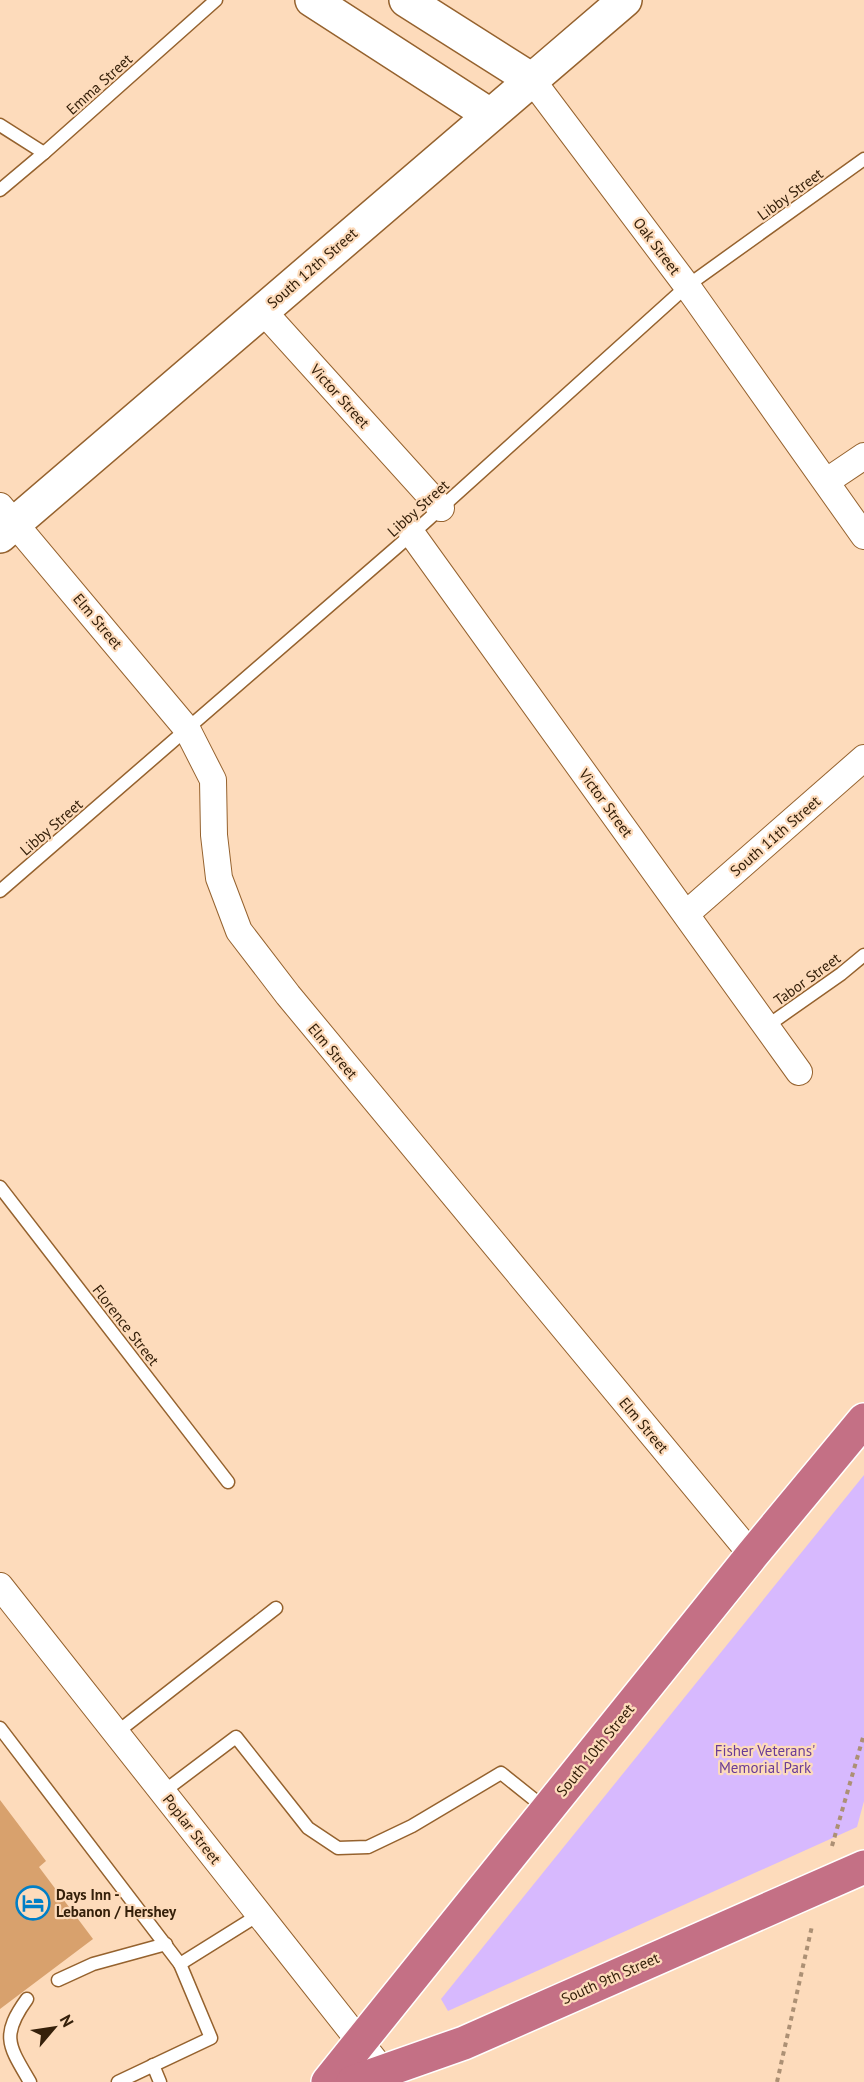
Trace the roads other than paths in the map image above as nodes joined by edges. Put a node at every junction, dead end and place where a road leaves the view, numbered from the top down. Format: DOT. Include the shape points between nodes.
graph roads {
  1 [pos="216,0"];
  2 [pos="312,0"];
  3 [pos="406,0"];
  4 [pos="625,0"];
  5 [pos="532,80"];
  6 [pos="490,115"];
  7 [pos="0,125"];
  8 [pos="44,153"];
  9 [pos="864,159"];
  10 [pos="0,190"];
  11 [pos="687,286"];
  12 [pos="263,311"];
  13 [pos="864,456"];
  14 [pos="827,481"];
  15 [pos="441,508"];
  16 [pos="5,522"];
  17 [pos="412,534"];
  18 [pos="864,536"];
  19 [pos="186,729"];
  20 [pos="864,758"];
  21 [pos="0,891"];
  22 [pos="686,914"];
  23 [pos="864,955"];
  24 [pos="767,1026"];
  25 [pos="799,1072"];
  26 [pos="0,1187"];
  27 [pos="864,1420"];
  28 [pos="228,1482"];
  29 [pos="752,1555"];
  30 [pos="0,1586"];
  31 [pos="276,1608"];
  32 [pos="0,1728"];
  33 [pos="116,1733"];
  34 [pos="164,1792"];
  35 [pos="547,1809"];
  36 [pos="864,1867"];
  37 [pos="260,1914"];
  38 [pos="166,1944"];
  39 [pos="180,1964"];
  40 [pos="58,1980"];
  41 [pos="27,1999"];
  42 [pos="360,2041"];
  43 [pos="153,2066"];
  44 [pos="375,2078"];
  45 [pos="30,2082"];
  46 [pos="118,2082"];
  47 [pos="160,2082"];
  48 [pos="328,2082"];
  1 -- 8 [label="lane, Emma Street"];
  2 -- 6 [label="main road"];
  3 -- 5 [label="main road, Oak Street"];
  4 -- 5 [label="main road, South 12th Street"];
  5 -- 6 [label="main road, South 12th Street"];
  5 -- 11 [label="street, Oak Street"];
  6 -- 12 [label="main road, South 12th Street"];
  7 -- 8 [label="lane"];
  8 -- 10 [label="lane, Emma Street"];
  9 -- 11 [label="lane, Libby Street"];
  11 -- 14 [label="street, Oak Street"];
  11 -- 15 [label="lane, Libby Street"];
  12 -- 15 [label="street, Victor Street"];
  12 -- 16 [label="main road, South 12th Street"];
  13 -- 14 [label="street"];
  14 -- 18 [label="street, Oak Street"];
  15 -- 17 [label="lane, Libby Street"];
  16 -- 19 [label="street, Elm Street"];
  17 -- 19 [label="lane, Libby Street"];
  17 -- 22 [label="street, Victor Street"];
  19 -- 21 [label="lane, Libby Street"];
  19 -- 29 [label="street, Elm Street" via="213,780 219,878 239,931"];
  20 -- 22 [label="street, South 11th Street"];
  22 -- 24 [label="street, Victor Street"];
  23 -- 24 [label="lane, Tabor Street"];
  24 -- 25 [label="street, Victor Street"];
  26 -- 28 [label="lane, Florence Street"];
  27 -- 29 [label="highway, South 10th Street"];
  29 -- 35 [label="highway, South 10th Street"];
  30 -- 33 [label="street, Poplar Street"];
  31 -- 33 [label="lane"];
  32 -- 38 [label="lane"];
  33 -- 34 [label="street, Poplar Street"];
  34 -- 35 [label="lane" via="236,1737 308,1828 338,1848 368,1847 412,1826 501,1773"];
  34 -- 37 [label="street, Poplar Street"];
  35 -- 42 [label="highway, South 10th Street"];
  36 -- 44 [label="highway, South 9th Street" via="464,2043"];
  37 -- 39 [label="lane"];
  37 -- 42 [label="street, Poplar Street"];
  38 -- 39 [label="lane"];
  38 -- 40 [label="lane" via="93,1964"];
  39 -- 43 [label="lane" via="211,2038"];
  41 -- 45 [label="lane" via="13,2017 9,2045"];
  42 -- 44 [label="street, Poplar Street"];
  42 -- 48 [label="highway, South 10th Street"];
  43 -- 46 [label="lane"];
  43 -- 47 [label="lane"];
}
